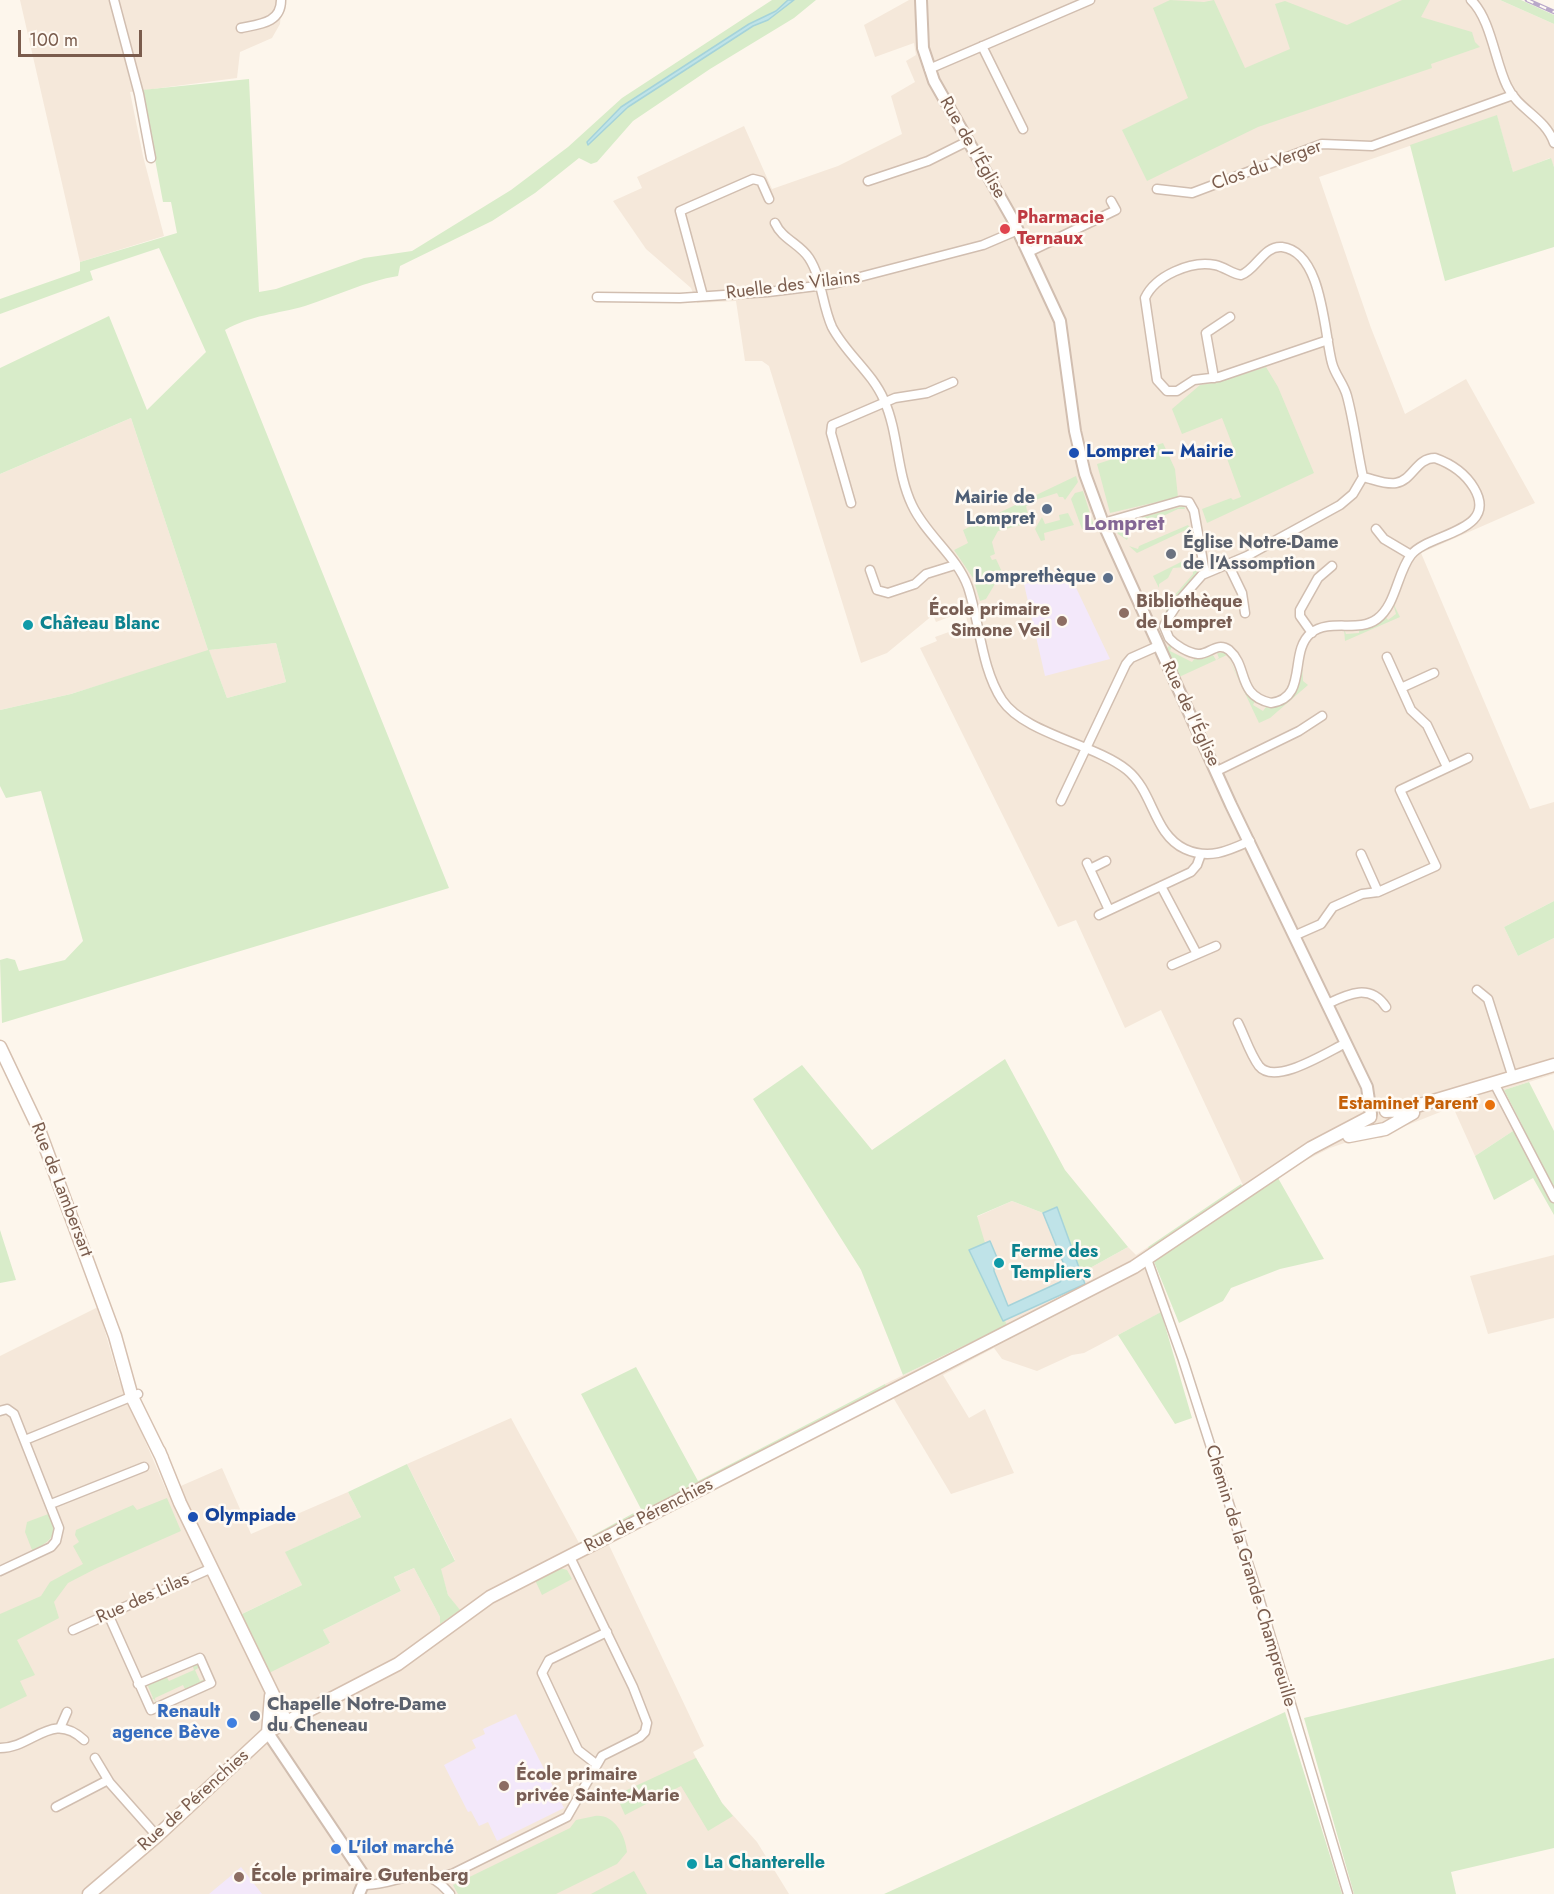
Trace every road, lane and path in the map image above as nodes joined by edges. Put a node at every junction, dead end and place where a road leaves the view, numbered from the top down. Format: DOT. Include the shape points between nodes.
graph roads {
  1 [pos="114,0"];
  2 [pos="281,0"];
  3 [pos="921,0"];
  4 [pos="1090,0"];
  5 [pos="1472,0"];
  6 [pos="241,28"];
  7 [pos="982,46"];
  8 [pos="929,69"];
  9 [pos="1513,95"];
  10 [pos="1023,129"];
  11 [pos="968,141"];
  12 [pos="1554,143"];
  13 [pos="151,158"];
  14 [pos="868,181"];
  15 [pos="1157,189"];
  16 [pos="769,199"];
  17 [pos="1111,201"];
  18 [pos="775,223"];
  19 [pos="1018,230"];
  20 [pos="1029,252"];
  21 [pos="820,286"];
  22 [pos="703,296"];
  23 [pos="597,297"];
  24 [pos="1230,317"];
  25 [pos="1328,340"];
  26 [pos="1214,378"];
  27 [pos="953,382"];
  28 [pos="885,402"];
  29 [pos="1363,477"];
  30 [pos="851,503"];
  31 [pos="1103,523"];
  32 [pos="1376,530"];
  33 [pos="1411,555"];
  34 [pos="1228,564"];
  35 [pos="955,565"];
  36 [pos="1332,566"];
  37 [pos="870,570"];
  38 [pos="1205,573"];
  39 [pos="1245,613"];
  40 [pos="1312,633"];
  41 [pos="1169,638"];
  42 [pos="1157,645"];
  43 [pos="1387,657"];
  44 [pos="1434,673"];
  45 [pos="1401,688"];
  46 [pos="1322,716"];
  47 [pos="1086,749"];
  48 [pos="1468,758"];
  49 [pos="1447,767"];
  50 [pos="1217,771"];
  51 [pos="1061,801"];
  52 [pos="1250,841"];
  53 [pos="1201,854"];
  54 [pos="1361,854"];
  55 [pos="1106,861"];
  56 [pos="1161,886"];
  57 [pos="1378,892"];
  58 [pos="1109,910"];
  59 [pos="1099,915"];
  60 [pos="1296,936"];
  61 [pos="1216,946"];
  62 [pos="1197,954"];
  63 [pos="1172,965"];
  64 [pos="1477,990"];
  65 [pos="1327,1004"];
  66 [pos="1386,1007"];
  67 [pos="1238,1023"];
  68 [pos="1346,1043"];
  69 [pos="0,1047"];
  70 [pos="1554,1065"];
  71 [pos="1513,1078"];
  72 [pos="1494,1083"];
  73 [pos="1456,1095"];
  74 [pos="1378,1113"];
  75 [pos="1385,1128"];
  76 [pos="1297,1158"];
  77 [pos="1554,1198"];
  78 [pos="1147,1259"];
  79 [pos="135,1395"];
  80 [pos="0,1411"];
  81 [pos="25,1440"];
  82 [pos="144,1467"];
  83 [pos="51,1504"];
  84 [pos="569,1556"];
  85 [pos="212,1568"];
  86 [pos="0,1570"];
  87 [pos="108,1614"];
  88 [pos="73,1630"];
  89 [pos="607,1632"];
  90 [pos="138,1684"];
  91 [pos="270,1693"];
  92 [pos="67,1712"];
  93 [pos="286,1721"];
  94 [pos="60,1728"];
  95 [pos="268,1733"];
  96 [pos="84,1740"];
  97 [pos="0,1748"];
  98 [pos="95,1758"];
  99 [pos="596,1764"];
  100 [pos="108,1780"];
  101 [pos="56,1808"];
  102 [pos="157,1836"];
  103 [pos="433,1878"];
  104 [pos="362,1889"];
  105 [pos="88,1894"];
  106 [pos="450,1894"];
  107 [pos="1348,1894"];
  1 -- 13 [label="street"];
  2 -- 6 [label="street" via="279,13 272,20"];
  3 -- 8 [label="street, Rue de l'Église" via="922,42"];
  4 -- 7 [label="street"];
  5 -- 9 [label="street" via="1481,13"];
  7 -- 8 [label="street"];
  7 -- 10 [label="street"];
  8 -- 11 [label="street, Rue de l'Église"];
  9 -- 12 [label="street" via="1544,124"];
  9 -- 15 [label="street, Clos du Verger" via="1372,146 1322,144 1192,193"];
  11 -- 14 [label="street" via="928,161"];
  11 -- 19 [label="street, Rue de l'Église"];
  16 -- 22 [label="street" via="761,181 753,178 680,211"];
  17 -- 20 [label="street" via="1116,210"];
  18 -- 21 [label="street" via="808,256"];
  19 -- 20 [label="street, Rue de l'Église"];
  19 -- 21 [label="street, Ruelle des Vilains" via="977,247"];
  20 -- 31 [label="street, Rue de l'Église" via="1060,324 1074,431"];
  21 -- 22 [label="street, Ruelle des Vilains"];
  21 -- 28 [label="street" via="835,332"];
  22 -- 23 [label="street, Ruelle des Vilains"];
  24 -- 26 [label="street" via="1206,333"];
  25 -- 26 [label="street"];
  25 -- 26 [label="street" via="1313,276 1290,249 1273,248 1241,275 1216,265 1192,266 1158,281 1146,298 1157,380 1161,388 1173,392 1194,380"];
  25 -- 29 [label="street" via="1333,367 1347,393"];
  27 -- 28 [label="street" via="927,393"];
  28 -- 30 [label="street" via="831,427"];
  28 -- 35 [label="street" via="909,500"];
  29 -- 33 [label="street" via="1396,483 1432,458 1458,469 1474,488 1478,503 1472,522"];
  29 -- 34 [label="street" via="1353,494 1340,505"];
  31 -- 38 [label="street" via="1184,501 1193,507"];
  31 -- 42 [label="street, Rue de l'Église"];
  32 -- 33 [label="street"];
  33 -- 40 [label="street" via="1379,618 1368,623 1325,627"];
  34 -- 38 [label="street"];
  34 -- 39 [label="street" via="1242,593"];
  35 -- 37 [label="street" via="885,593 877,590"];
  35 -- 47 [label="street" via="967,586 990,671 1003,701 1026,720"];
  36 -- 40 [label="street" via="1318,578 1300,610"];
  38 -- 41 [label="street" via="1167,620 1164,626"];
  40 -- 41 [label="street" via="1299,651 1295,686 1284,699 1274,703 1249,691 1228,650 1216,647 1195,654"];
  41 -- 42 [label="street"];
  42 -- 47 [label="street" via="1126,664"];
  42 -- 50 [label="street, Rue de l'Église"];
  43 -- 45 [label="street"];
  44 -- 45 [label="street"];
  45 -- 49 [label="street" via="1413,712 1427,725"];
  46 -- 50 [label="street"];
  47 -- 51 [label="street"];
  47 -- 53 [label="street" via="1133,775 1171,840"];
  48 -- 49 [label="street"];
  49 -- 57 [label="street" via="1400,790 1436,866"];
  50 -- 52 [label="street, Rue de l'Église"];
  52 -- 53 [label="street" via="1226,852"];
  52 -- 60 [label="street, Rue de l'Église"];
  53 -- 56 [label="street" via="1193,870"];
  54 -- 57 [label="street"];
  55 -- 58 [label="street" via="1088,866"];
  56 -- 58 [label="street"];
  56 -- 62 [label="street"];
  57 -- 60 [label="street" via="1362,894 1333,907 1321,924"];
  58 -- 59 [label="street"];
  60 -- 65 [label="street, Rue de l'Église"];
  61 -- 62 [label="street"];
  62 -- 63 [label="street"];
  64 -- 71 [label="street" via="1488,999"];
  65 -- 66 [label="street" via="1364,992 1378,997"];
  65 -- 68 [label="street, Rue de l'Église"];
  67 -- 68 [label="street" via="1258,1065 1273,1074"];
  68 -- 74 [label="street, Rue de l'Église"];
  69 -- 79 [label="main road, Rue de Lambersart" via="38,1127"];
  70 -- 71 [label="main road"];
  71 -- 72 [label="main road"];
  72 -- 73 [label="main road"];
  72 -- 77 [label="street"];
  73 -- 74 [label="main road"];
  73 -- 75 [label="main road"];
  74 -- 75 [label="main road" via="1391,1117"];
  74 -- 75 [label="main road" via="1372,1126"];
  74 -- 76 [label="main road"];
  75 -- 76 [label="main road" via="1361,1132"];
  76 -- 78 [label="main road, Rue de Pérenchies"];
  78 -- 84 [label="main road, Rue de Pérenchies"];
  78 -- 107 [label="street, Chemin de la Grande Champreuille" via="1184,1360 1266,1619"];
  79 -- 81 [label="street"];
  79 -- 85 [label="main road, Rue de Lambersart" via="173,1488"];
  80 -- 81 [label="street" via="10,1410 14,1414"];
  81 -- 83 [label="street"];
  82 -- 83 [label="street"];
  83 -- 86 [label="street" via="59,1528 56,1541"];
  84 -- 89 [label="street"];
  84 -- 93 [label="main road, Rue de Pérenchies" via="480,1603 398,1664"];
  85 -- 87 [label="street, Rue des Lilas"];
  85 -- 91 [label="main road, Rue de Lambersart"];
  87 -- 88 [label="street, Rue des Lilas"];
  87 -- 90 [label="street"];
  89 -- 99 [label="street" via="647,1725 643,1735 605,1754"];
  89 -- 99 [label="street" via="549,1659 542,1673 578,1750"];
  90 -- 90 [label="street" via="151,1710 211,1683 200,1658"];
  91 -- 93 [label="main road, Rue de Lambersart"];
  91 -- 95 [label="main road, Rue de Lambersart"];
  92 -- 94 [label="street"];
  93 -- 95 [label="main road, Rue de Pérenchies"];
  94 -- 96 [label="street" via="75,1732"];
  94 -- 97 [label="street" via="49,1729 13,1747"];
  95 -- 102 [label="main road, Rue de Pérenchies"];
  95 -- 104 [label="street" via="362,1873"];
  98 -- 100 [label="street"];
  99 -- 103 [label="street" via="567,1817 452,1874"];
  100 -- 101 [label="street"];
  100 -- 102 [label="street"];
  102 -- 105 [label="main road, Rue de Pérenchies"];
  103 -- 104 [label="street" via="415,1874"];
  103 -- 106 [label="street"];
}
